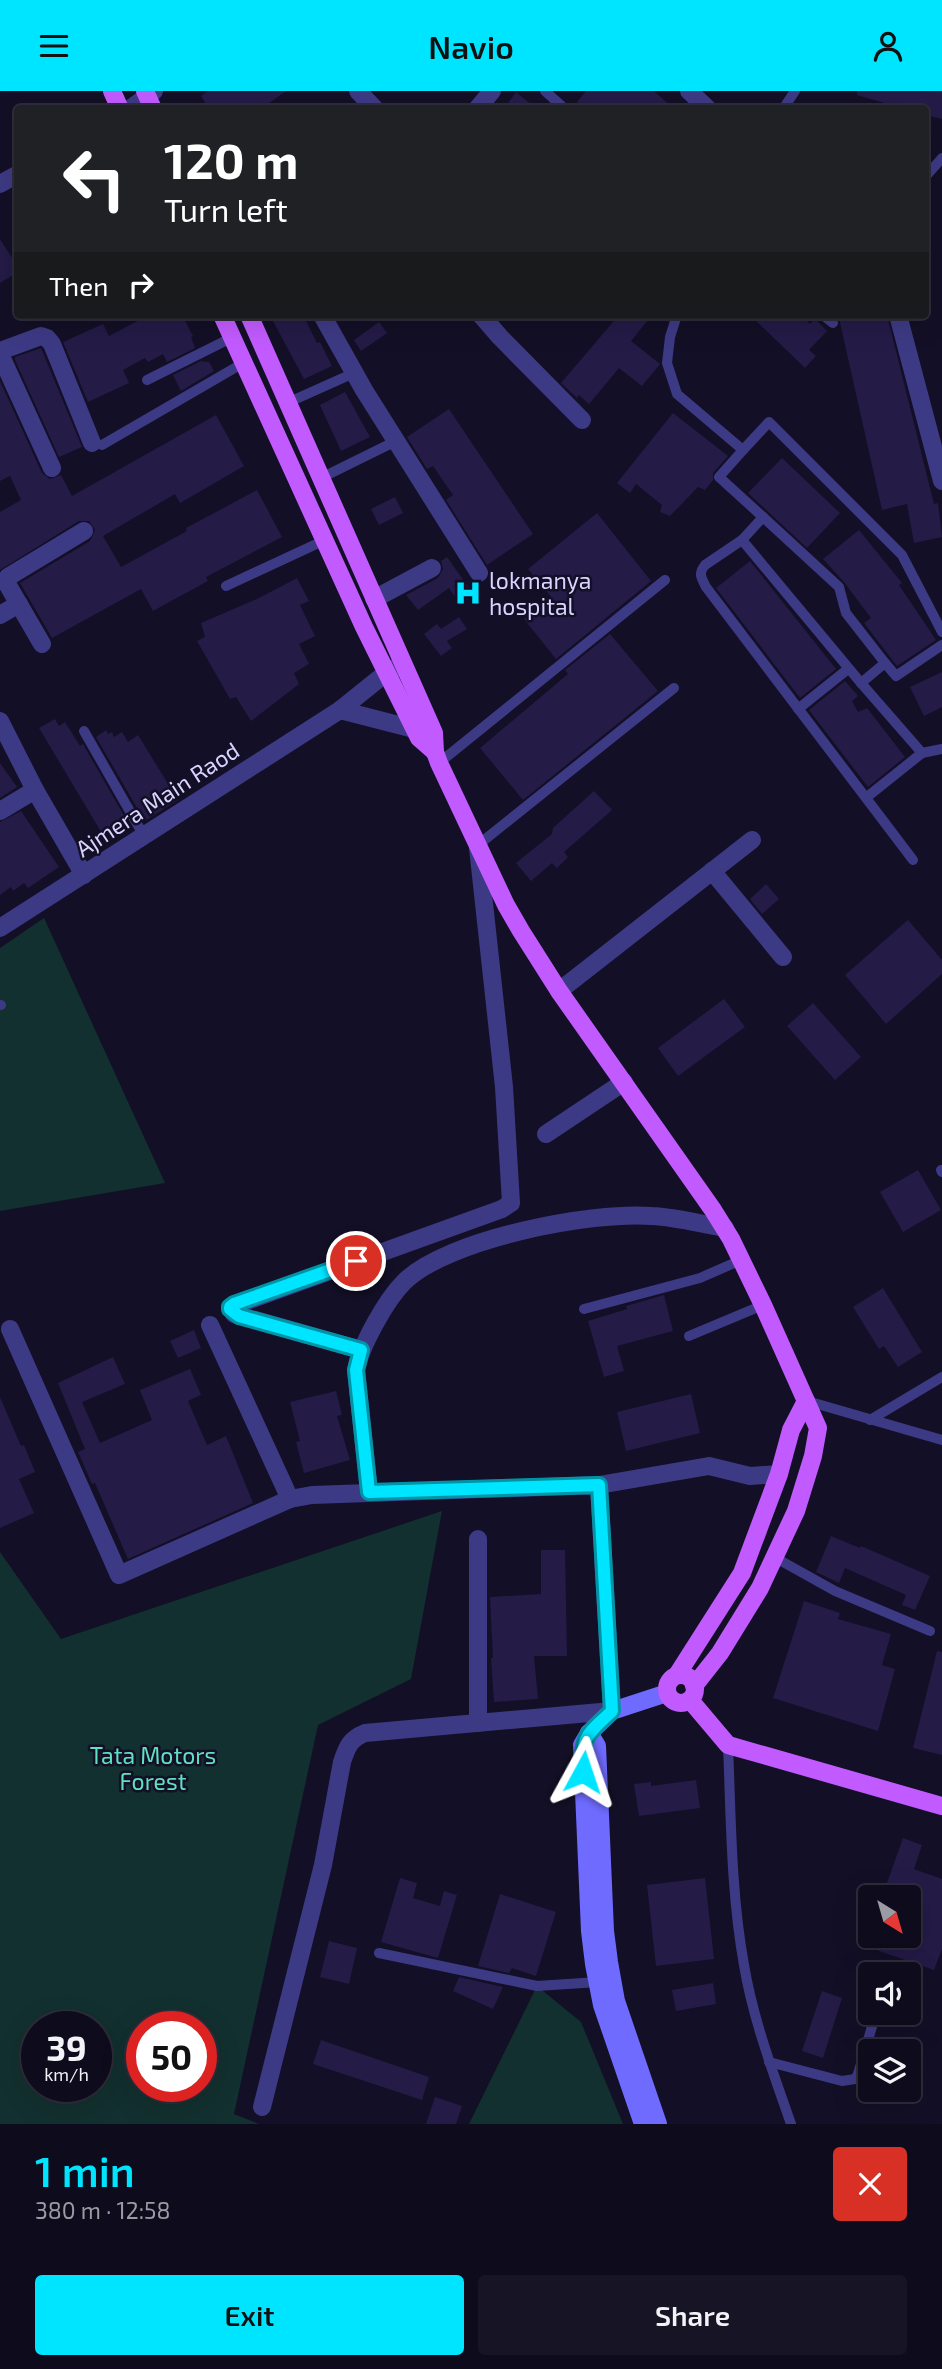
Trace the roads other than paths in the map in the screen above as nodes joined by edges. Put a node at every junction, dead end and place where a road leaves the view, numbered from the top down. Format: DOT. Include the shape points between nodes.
graph roads {
  1 [pos="358,91"];
  2 [pos="492,91"];
  3 [pos="545,91"];
  4 [pos="689,91"];
  5 [pos="371,105"];
  6 [pos="480,105"];
  7 [pos="561,105"];
  8 [pos="704,105"];
  9 [pos="942,158"];
  10 [pos="929,173"];
  11 [pos="224,319"];
  12 [pos="250,319"];
  13 [pos="324,319"];
  14 [pos="484,319"];
  15 [pos="676,319"];
  16 [pos="828,319"];
  17 [pos="899,319"];
  18 [pos="833,323"];
  19 [pos="233,337"];
  20 [pos="0,353"];
  21 [pos="245,362"];
  22 [pos="354,373"];
  23 [pos="147,380"];
  24 [pos="287,403"];
  25 [pos="582,420"];
  26 [pos="396,440"];
  27 [pos="97,444"];
  28 [pos="743,450"];
  29 [pos="52,468"];
  30 [pos="321,478"];
  31 [pos="942,481"];
  32 [pos="763,517"];
  33 [pos="84,531"];
  34 [pos="325,540"];
  35 [pos="742,540"];
  36 [pos="432,568"];
  37 [pos="480,573"];
  38 [pos="665,580"];
  39 [pos="226,586"];
  40 [pos="374,599"];
  41 [pos="19,604"];
  42 [pos="0,615"];
  43 [pos="942,632"];
  44 [pos="41,644"];
  45 [pos="942,645"];
  46 [pos="885,663"];
  47 [pos="403,664"];
  48 [pos="848,669"];
  49 [pos="386,673"];
  50 [pos="861,683"];
  51 [pos="674,688"];
  52 [pos="798,709"];
  53 [pos="340,710"];
  54 [pos="0,721"];
  55 [pos="422,726"];
  56 [pos="84,731"];
  57 [pos="942,749"];
  58 [pos="922,753"];
  59 [pos="437,757"];
  60 [pos="35,790"];
  61 [pos="867,797"];
  62 [pos="0,811"];
  63 [pos="144,836"];
  64 [pos="752,840"];
  65 [pos="478,845"];
  66 [pos="913,860"];
  67 [pos="712,871"];
  68 [pos="84,875"];
  69 [pos="0,928"];
  70 [pos="783,957"];
  71 [pos="559,991"];
  72 [pos="624,1083"];
  73 [pos="546,1134"];
  74 [pos="725,1228"];
  75 [pos="741,1260"];
  76 [pos="763,1305"];
  77 [pos="584,1309"];
  78 [pos="209,1325"];
  79 [pos="10,1329"];
  80 [pos="689,1336"];
  81 [pos="361,1350"];
  82 [pos="942,1377"];
  83 [pos="806,1401"];
  84 [pos="870,1420"];
  85 [pos="942,1440"];
  86 [pos="779,1474"];
  87 [pos="599,1485"];
  88 [pos="369,1492"];
  89 [pos="290,1499"];
  90 [pos="478,1539"];
  91 [pos="774,1557"];
  92 [pos="930,1631"];
  93 [pos="677,1675"];
  94 [pos="667,1693"];
  95 [pos="692,1693"];
  96 [pos="612,1711"];
  97 [pos="478,1723"];
  98 [pos="589,1733"];
  99 [pos="728,1745"];
  100 [pos="942,1806"];
  101 [pos="379,1953"];
  102 [pos="598,1982"];
  103 [pos="872,2025"];
  104 [pos="769,2062"];
  105 [pos="261,2107"];
  106 [pos="643,2124"];
  107 [pos="658,2124"];
  108 [pos="791,2124"];
  1 -- 5 [label="street"];
  2 -- 6 [label="street"];
  3 -- 7 [label="lane"];
  4 -- 8 [label="street"];
  9 -- 10 [label="lane"];
  11 -- 19 [label="main road"];
  12 -- 24 [label="main road"];
  13 -- 22 [label="street"];
  14 -- 25 [label="street"];
  15 -- 28 [label="lane" via="667,363 677,394"];
  16 -- 18 [label="lane"];
  17 -- 31 [label="street"];
  19 -- 21 [label="main road"];
  19 -- 23 [label="lane"];
  20 -- 27 [label="street" via="41,336 47,338"];
  20 -- 29 [label="street"];
  21 -- 27 [label="lane"];
  21 -- 34 [label="main road"];
  22 -- 24 [label="lane"];
  22 -- 26 [label="street"];
  24 -- 30 [label="main road"];
  26 -- 30 [label="lane"];
  26 -- 37 [label="street"];
  28 -- 32 [label="lane" via="719,477"];
  28 -- 43 [label="lane" via="769,422 902,555"];
  30 -- 40 [label="main road"];
  32 -- 35 [label="lane"];
  32 -- 46 [label="lane" via="839,587 846,613"];
  33 -- 41 [label="street" via="8,577 6,582"];
  34 -- 39 [label="lane"];
  34 -- 49 [label="main road"];
  35 -- 48 [label="lane"];
  35 -- 52 [label="lane" via="705,565 700,576"];
  36 -- 40 [label="street"];
  38 -- 59 [label="lane"];
  40 -- 47 [label="main road"];
  41 -- 42 [label="street"];
  41 -- 44 [label="street"];
  45 -- 46 [label="lane" via="897,676"];
  46 -- 50 [label="lane"];
  47 -- 49 [label="street, Ajmera Main Raod"];
  47 -- 55 [label="main road"];
  48 -- 50 [label="lane"];
  48 -- 52 [label="lane"];
  49 -- 53 [label="street, Ajmera Main Raod"];
  49 -- 55 [label="main road"];
  50 -- 58 [label="lane"];
  51 -- 65 [label="lane"];
  52 -- 61 [label="lane"];
  53 -- 55 [label="street"];
  53 -- 63 [label="street, Ajmera Main Raod"];
  54 -- 60 [label="street"];
  55 -- 59 [label="main road" via="419,738"];
  56 -- 63 [label="lane"];
  57 -- 58 [label="lane"];
  58 -- 61 [label="lane"];
  59 -- 65 [label="main road"];
  60 -- 62 [label="street"];
  60 -- 68 [label="street"];
  61 -- 66 [label="lane"];
  63 -- 68 [label="street, Ajmera Main Raod"];
  64 -- 67 [label="street"];
  65 -- 71 [label="main road" via="506,905"];
  65 -- 81 [label="street" via="504,1087 511,1203 230,1307 234,1314"];
  67 -- 70 [label="street"];
  67 -- 71 [label="street"];
  68 -- 69 [label="street, Ajmera Main Raod"];
  71 -- 72 [label="main road"];
  72 -- 73 [label="street"];
  72 -- 74 [label="main road"];
  74 -- 75 [label="main road"];
  74 -- 81 [label="street" via="652,1216 594,1218 516,1232 461,1250 404,1281"];
  75 -- 76 [label="main road"];
  75 -- 77 [label="lane" via="701,1277"];
  76 -- 80 [label="lane"];
  76 -- 83 [label="main road"];
  78 -- 89 [label="street"];
  79 -- 89 [label="street" via="119,1575"];
  81 -- 88 [label="street" via="356,1370"];
  82 -- 84 [label="lane"];
  83 -- 84 [label="lane"];
  83 -- 86 [label="main road" via="791,1430"];
  83 -- 91 [label="main road" via="818,1428 813,1456 796,1511"];
  84 -- 85 [label="lane"];
  86 -- 87 [label="street" via="750,1476 709,1466"];
  86 -- 93 [label="main road" via="742,1573"];
  87 -- 88 [label="street"];
  87 -- 96 [label="street"];
  88 -- 89 [label="street"];
  90 -- 97 [label="street"];
  91 -- 92 [label="lane" via="835,1591"];
  91 -- 95 [label="main road" via="760,1588"];
  93 -- 94 [label="main road" via="667,1685"];
  93 -- 95 [label="main road" via="691,1680"];
  94 -- 95 [label="main road" via="676,1703 683,1703"];
  94 -- 96 [label="main road"];
  95 -- 99 [label="main road"];
  96 -- 97 [label="street"];
  96 -- 98 [label="main road"];
  97 -- 105 [label="street" via="365,1733 348,1747"];
  98 -- 102 [label="main road" via="582,1745 590,1931"];
  98 -- 107 [label="main road" via="597,1746 608,1962 616,2001"];
  99 -- 100 [label="main road"];
  99 -- 104 [label="lane" via="737,1915 749,1989"];
  101 -- 102 [label="lane" via="537,1986"];
  102 -- 106 [label="main road"];
  103 -- 104 [label="lane" via="855,2079 842,2081"];
  104 -- 108 [label="lane"];
}
